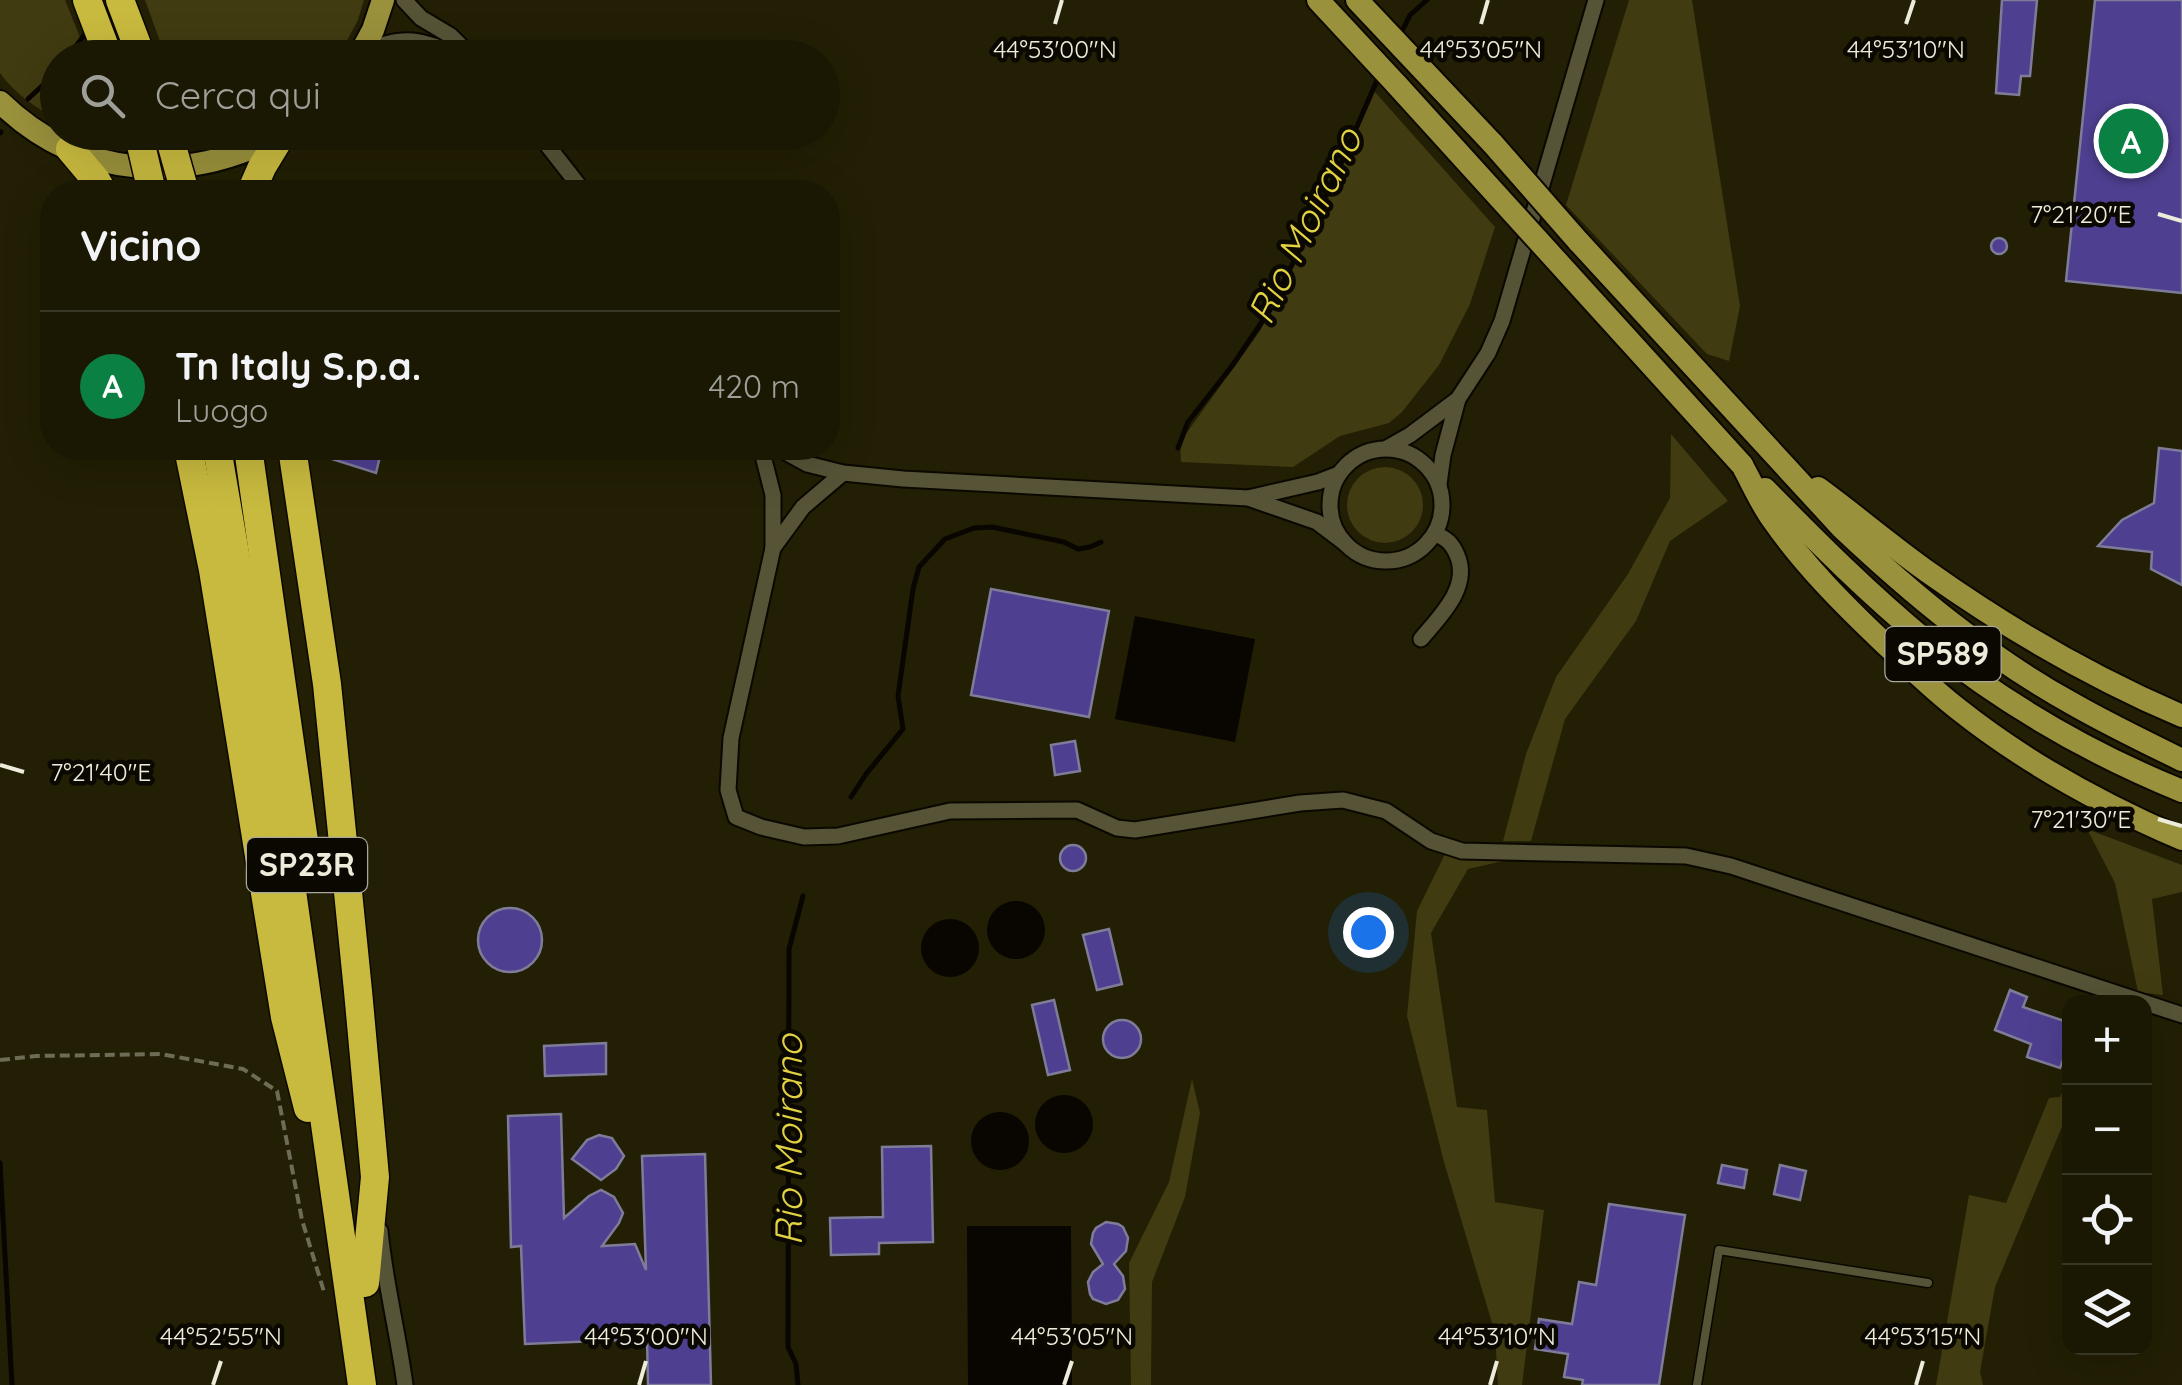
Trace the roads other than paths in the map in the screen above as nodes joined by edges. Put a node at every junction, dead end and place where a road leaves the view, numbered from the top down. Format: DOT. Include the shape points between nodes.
graph roads {
  1 [pos="87,0"];
  2 [pos="120,0"];
  3 [pos="384,0"];
  4 [pos="404,0"];
  5 [pos="1318,0"];
  6 [pos="1357,0"];
  7 [pos="1378,0"];
  8 [pos="1596,0"];
  9 [pos="1386,32"];
  10 [pos="102,40"];
  11 [pos="135,40"];
  12 [pos="368,40"];
  13 [pos="455,40"];
  14 [pos="0,102"];
  15 [pos="40,134"];
  16 [pos="70,150"];
  17 [pos="142,150"];
  18 [pos="173,150"];
  19 [pos="251,150"];
  20 [pos="272,150"];
  21 [pos="552,150"];
  22 [pos="96,180"];
  23 [pos="149,180"];
  24 [pos="181,180"];
  25 [pos="256,180"];
  26 [pos="575,180"];
  27 [pos="1458,398"];
  28 [pos="1387,448"];
  29 [pos="1775,456"];
  30 [pos="190,460"];
  31 [pos="219,460"];
  32 [pos="250,460"];
  33 [pos="294,460"];
  34 [pos="765,460"];
  35 [pos="800,460"];
  36 [pos="1742,466"];
  37 [pos="843,473"];
  38 [pos="1338,474"];
  39 [pos="1438,484"];
  40 [pos="1248,498"];
  41 [pos="1434,534"];
  42 [pos="1346,544"];
  43 [pos="773,548"];
  44 [pos="1421,639"];
  45 [pos="2182,716"];
  46 [pos="2182,760"];
  47 [pos="2182,792"];
  48 [pos="2182,839"];
  49 [pos="2182,1016"];
  50 [pos="375,1177"];
  51 [pos="345,1260"];
  52 [pos="366,1282"];
  53 [pos="1928,1284"];
  54 [pos="362,1385"];
  55 [pos="380,1385"];
  56 [pos="404,1385"];
  57 [pos="1697,1385"];
  1 -- 10 [label="highway"];
  2 -- 11 [label="highway"];
  3 -- 12 [label="main road"];
  4 -- 13 [label="street"];
  5 -- 36 [label="main road, SP589, bridge"];
  6 -- 9 [label="main road, SP589"];
  7 -- 9 [label="main road"];
  8 -- 27 [label="street" via="1502,321"];
  9 -- 29 [label="main road, SP589, bridge"];
  14 -- 15 [label="main road"];
  16 -- 19 [label="main road" via="162,168"];
  16 -- 22 [label="highway"];
  17 -- 23 [label="highway, bridge"];
  18 -- 24 [label="highway, bridge"];
  20 -- 25 [label="highway"];
  21 -- 26 [label="street"];
  27 -- 28 [label="street"];
  27 -- 39 [label="street"];
  28 -- 38 [label="street" via="1368,451"];
  28 -- 39 [label="street" via="1418,458"];
  29 -- 45 [label="main road" via="2005,623"];
  29 -- 46 [label="main road, SP589" via="1887,571 1977,642 2072,704"];
  30 -- 51 [label="highway" via="285,1017"];
  31 -- 51 [label="highway, SP23R" via="288,862"];
  32 -- 52 [label="highway, SP23R"];
  33 -- 50 [label="highway" via="328,684"];
  34 -- 43 [label="street" via="772,483"];
  35 -- 37 [label="street"];
  36 -- 47 [label="main road, SP589" via="1828,554 1970,674 2051,726"];
  36 -- 48 [label="main road" via="1769,515 1834,596 1956,708 2042,767"];
  37 -- 40 [label="street"];
  37 -- 43 [label="street" via="804,507"];
  38 -- 40 [label="street"];
  38 -- 42 [label="street" via="1330,510"];
  39 -- 41 [label="street" via="1443,501"];
  40 -- 42 [label="street" via="1318,522"];
  41 -- 42 [label="street" via="1424,547 1392,561 1359,555"];
  41 -- 44 [label="street" via="1455,549 1461,575 1449,604"];
  43 -- 49 [label="street" via="732,738 728,790 736,817 762,827 804,838 950,812 1077,810 1135,830 1343,800 1386,811 1432,841 1462,851 1686,856 1731,866"];
  50 -- 52 [label="highway"];
  50 -- 56 [label="street"];
  51 -- 54 [label="highway, SP23R"];
  52 -- 55 [label="highway, SP23R"];
  53 -- 57 [label="lane" via="1719,1250"];
}
